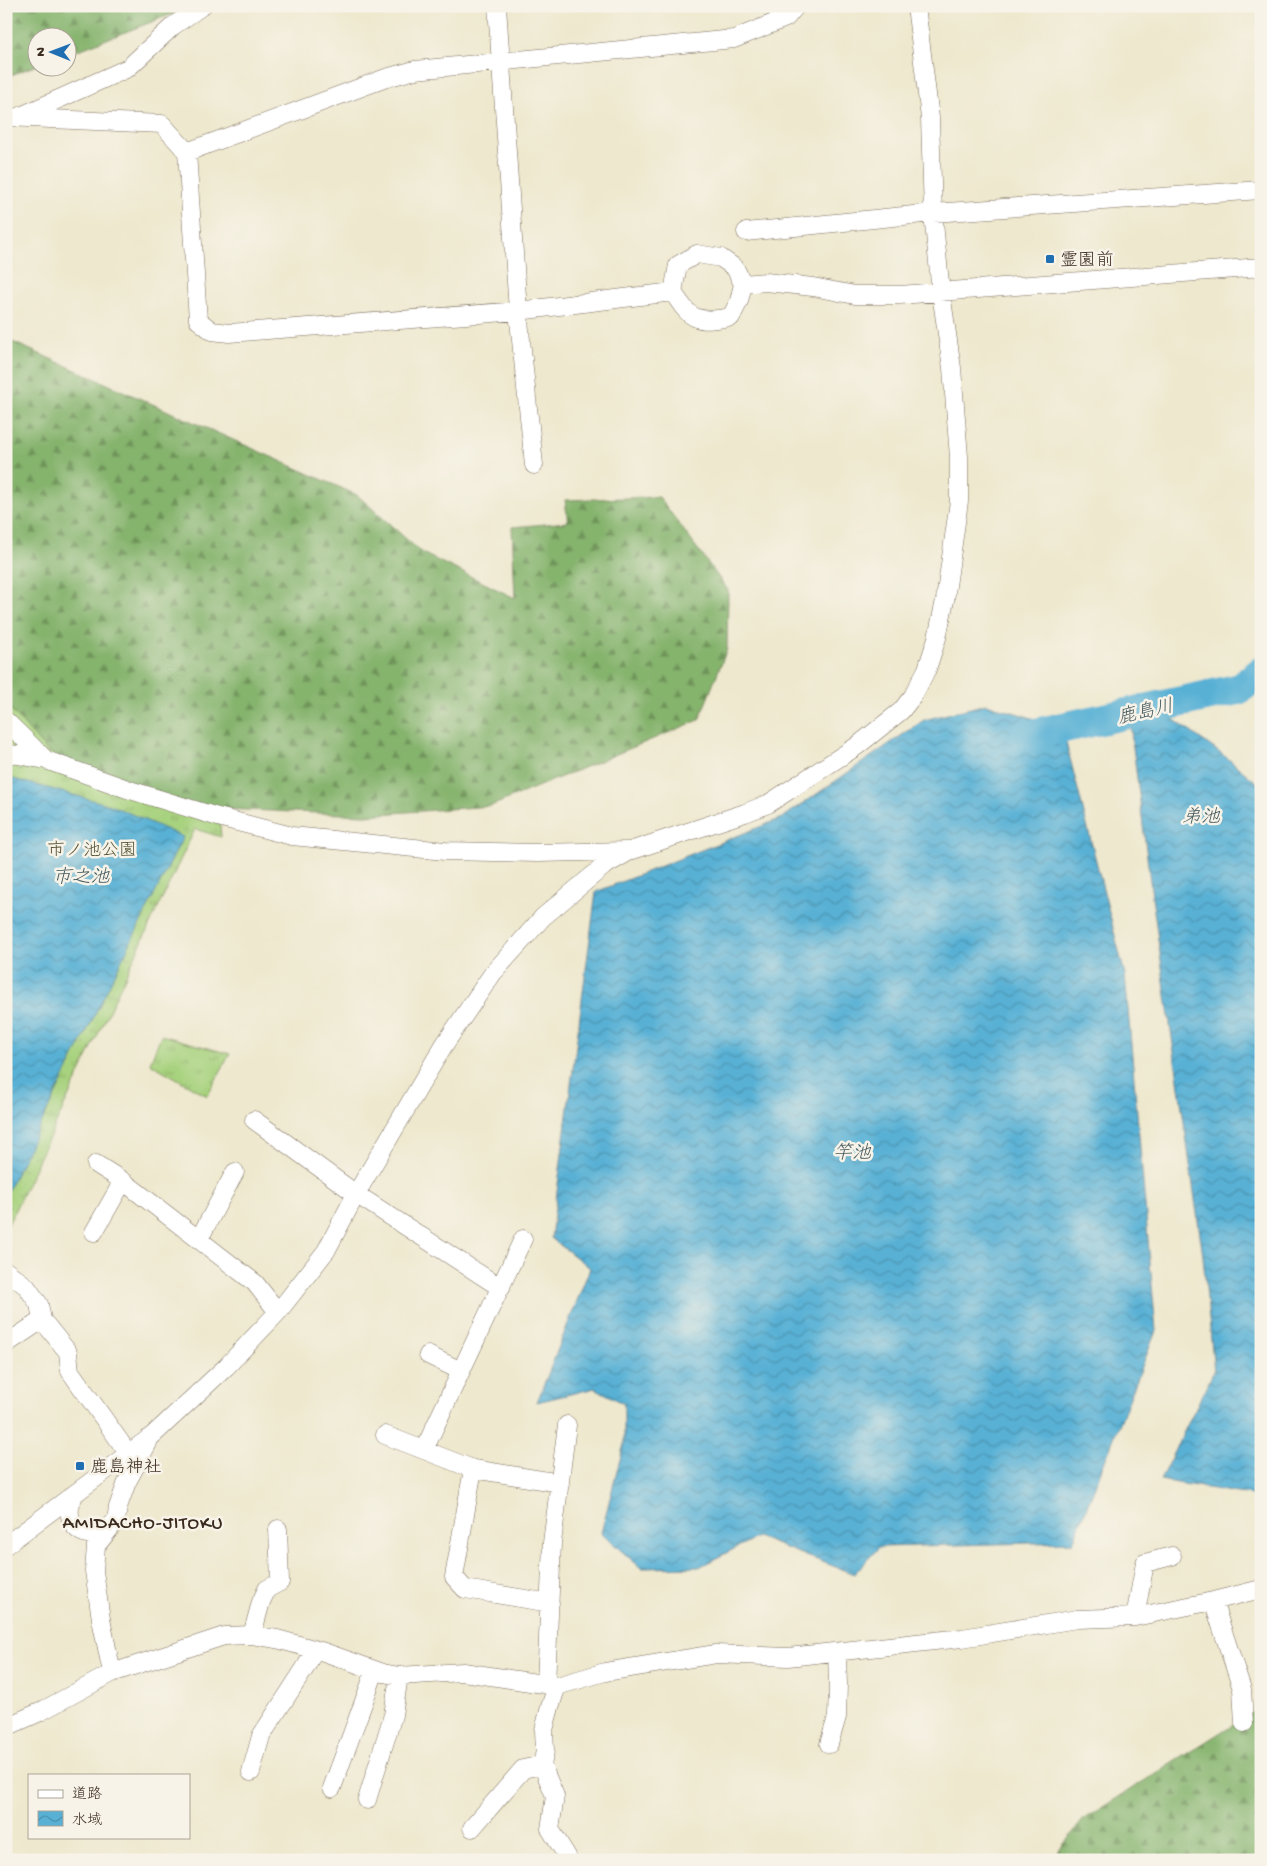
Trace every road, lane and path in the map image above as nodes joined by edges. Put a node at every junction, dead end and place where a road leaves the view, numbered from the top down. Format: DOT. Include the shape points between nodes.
graph roads {
  1 [pos="178,6"];
  2 [pos="202,6"];
  3 [pos="497,6"];
  4 [pos="796,6"];
  5 [pos="916,6"];
  6 [pos="173,26"];
  7 [pos="500,62"];
  8 [pos="12,117"];
  9 [pos="187,152"];
  10 [pos="1261,190"];
  11 [pos="932,214"];
  12 [pos="746,232"];
  13 [pos="1261,267"];
  14 [pos="743,284"];
  15 [pos="673,292"];
  16 [pos="941,293"];
  17 [pos="518,311"];
  18 [pos="534,465"];
  19 [pos="6,720"];
  20 [pos="6,753"];
  21 [pos="46,760"];
  22 [pos="630,851"];
  23 [pos="254,1120"];
  24 [pos="96,1164"];
  25 [pos="236,1172"];
  26 [pos="123,1181"];
  27 [pos="356,1194"];
  28 [pos="94,1232"];
  29 [pos="523,1239"];
  30 [pos="199,1240"];
  31 [pos="6,1271"];
  32 [pos="500,1288"];
  33 [pos="278,1312"];
  34 [pos="42,1320"];
  35 [pos="6,1344"];
  36 [pos="428,1356"];
  37 [pos="461,1371"];
  38 [pos="567,1425"];
  39 [pos="152,1436"];
  40 [pos="385,1436"];
  41 [pos="424,1450"];
  42 [pos="128,1453"];
  43 [pos="473,1469"];
  44 [pos="560,1483"];
  45 [pos="75,1494"];
  46 [pos="116,1515"];
  47 [pos="278,1529"];
  48 [pos="6,1545"];
  49 [pos="1172,1556"];
  50 [pos="1261,1589"];
  51 [pos="1213,1601"];
  52 [pos="550,1603"];
  53 [pos="1135,1617"];
  54 [pos="252,1635"];
  55 [pos="314,1650"];
  56 [pos="837,1652"];
  57 [pos="375,1670"];
  58 [pos="112,1673"];
  59 [pos="399,1676"];
  60 [pos="552,1686"];
  61 [pos="1244,1723"];
  62 [pos="6,1727"];
  63 [pos="829,1744"];
  64 [pos="542,1765"];
  65 [pos="251,1772"];
  66 [pos="332,1788"];
  67 [pos="367,1800"];
  68 [pos="472,1828"];
  69 [pos="566,1856"];
  1 -- 6 [label="street"];
  2 -- 6 [label="street"];
  3 -- 7 [label="street"];
  4 -- 7 [label="street" via="786,18 734,39"];
  5 -- 11 [label="street" via="930,118"];
  6 -- 8 [label="street" via="128,68"];
  7 -- 9 [label="street" via="415,70 386,78"];
  7 -- 17 [label="street"];
  8 -- 9 [label="street" via="162,124"];
  9 -- 17 [label="street" via="198,320 212,331 229,333"];
  10 -- 11 [label="street"];
  11 -- 12 [label="street"];
  11 -- 16 [label="street"];
  13 -- 16 [label="street"];
  14 -- 15 [label="street" via="731,317 714,320 695,319 684,310"];
  14 -- 15 [label="street" via="735,268 721,258 697,254 678,265"];
  14 -- 16 [label="street" via="766,282 855,295"];
  15 -- 17 [label="street"];
  16 -- 22 [label="street" via="952,368 959,501 937,638 913,696 901,711 857,746 768,804"];
  17 -- 18 [label="street"];
  19 -- 21 [label="street"];
  20 -- 21 [label="street"];
  21 -- 22 [label="street" via="130,790 292,836 445,852"];
  22 -- 27 [label="street" via="604,866 542,917 493,973 444,1045"];
  23 -- 27 [label="street"];
  24 -- 26 [label="street"];
  25 -- 30 [label="street"];
  26 -- 28 [label="street"];
  26 -- 30 [label="street"];
  27 -- 32 [label="street"];
  27 -- 33 [label="street" via="326,1251"];
  29 -- 32 [label="street"];
  30 -- 33 [label="street" via="255,1282"];
  31 -- 34 [label="street" via="26,1286 40,1304"];
  32 -- 37 [label="street"];
  33 -- 39 [label="street" via="226,1367"];
  34 -- 35 [label="street"];
  34 -- 42 [label="street" via="68,1352 70,1371"];
  36 -- 37 [label="street"];
  37 -- 41 [label="street"];
  38 -- 44 [label="street"];
  39 -- 42 [label="street"];
  39 -- 46 [label="street" via="127,1482"];
  40 -- 41 [label="street"];
  41 -- 43 [label="street"];
  42 -- 45 [label="street"];
  43 -- 44 [label="street"];
  43 -- 52 [label="street" via="454,1577 465,1589"];
  44 -- 52 [label="street" via="552,1543"];
  45 -- 46 [label="street" via="69,1506 69,1516 73,1526 81,1532 95,1534 105,1531"];
  45 -- 48 [label="street"];
  46 -- 58 [label="street" via="116,1522 96,1546 94,1571"];
  47 -- 54 [label="street" via="280,1582 267,1589"];
  49 -- 53 [label="street" via="1145,1563"];
  50 -- 51 [label="street"];
  51 -- 53 [label="street"];
  51 -- 61 [label="street" via="1242,1689"];
  52 -- 60 [label="street"];
  53 -- 56 [label="street" via="1077,1619 962,1638"];
  54 -- 55 [label="street"];
  54 -- 58 [label="street" via="224,1636"];
  55 -- 57 [label="street"];
  55 -- 65 [label="street" via="261,1736"];
  56 -- 60 [label="street" via="788,1657 716,1654 605,1672"];
  56 -- 63 [label="street" via="837,1717"];
  57 -- 59 [label="street"];
  57 -- 66 [label="street"];
  58 -- 62 [label="street"];
  59 -- 60 [label="street" via="463,1672"];
  59 -- 67 [label="street" via="393,1714"];
  60 -- 64 [label="street"];
  64 -- 68 [label="street" via="523,1769"];
  64 -- 69 [label="street" via="555,1796 550,1829"];
}
